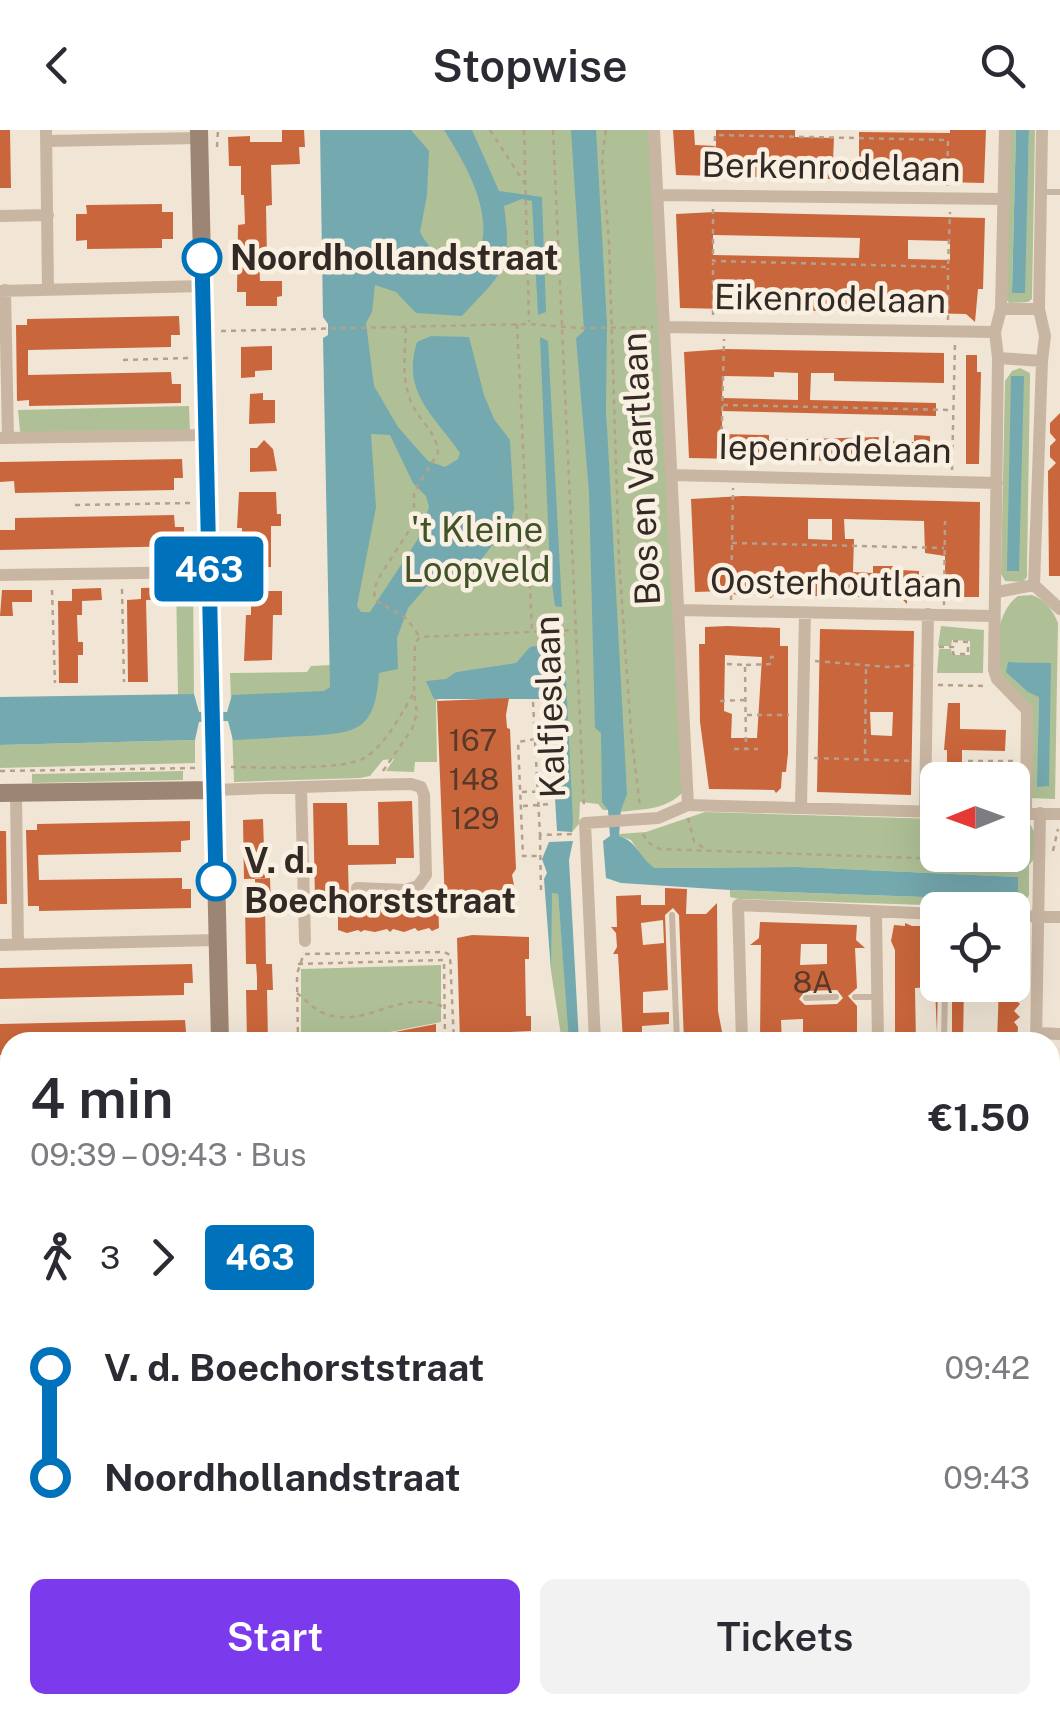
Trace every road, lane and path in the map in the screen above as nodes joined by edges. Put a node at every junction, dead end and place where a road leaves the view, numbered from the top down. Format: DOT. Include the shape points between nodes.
graph roads {
  1 [pos="490,130"];
  2 [pos="524,130"];
  3 [pos="552,130"];
  4 [pos="605,130"];
  5 [pos="654,130"];
  6 [pos="950,130"];
  7 [pos="1005,130"];
  8 [pos="1042,130"];
  9 [pos="714,132"];
  10 [pos="199,134"];
  11 [pos="46,135"];
  12 [pos="948,140"];
  13 [pos="526,189"];
  14 [pos="1041,192"];
  15 [pos="1060,192"];
  16 [pos="658,194"];
  17 [pos="714,195"];
  18 [pos="948,199"];
  19 [pos="1004,200"];
  20 [pos="48,215"];
  21 [pos="0,216"];
  22 [pos="714,262"];
  23 [pos="948,267"];
  24 [pos="203,286"];
  25 [pos="3,290"];
  26 [pos="48,290"];
  27 [pos="1001,309"];
  28 [pos="1040,309"];
  29 [pos="517,324"];
  30 [pos="529,324"];
  31 [pos="406,326"];
  32 [pos="562,326"];
  33 [pos="610,327"];
  34 [pos="664,327"];
  35 [pos="719,328"];
  36 [pos="951,331"];
  37 [pos="204,332"];
  38 [pos="995,332"];
  39 [pos="1053,336"];
  40 [pos="205,358"];
  41 [pos="998,358"];
  42 [pos="124,360"];
  43 [pos="1042,361"];
  44 [pos="723,405"];
  45 [pos="954,410"];
  46 [pos="206,435"];
  47 [pos="4,438"];
  48 [pos="672,475"];
  49 [pos="727,476"];
  50 [pos="952,482"];
  51 [pos="997,483"];
  52 [pos="208,503"];
  53 [pos="75,506"];
  54 [pos="945,521"];
  55 [pos="732,543"];
  56 [pos="944,548"];
  57 [pos="209,572"];
  58 [pos="121,574"];
  59 [pos="52,575"];
  60 [pos="0,576"];
  61 [pos="1034,585"];
  62 [pos="997,592"];
  63 [pos="1060,608"];
  64 [pos="678,610"];
  65 [pos="730,612"];
  66 [pos="805,614"];
  67 [pos="928,614"];
  68 [pos="943,614"];
  69 [pos="993,616"];
  70 [pos="576,630"];
  71 [pos="532,632"];
  72 [pos="420,636"];
  73 [pos="927,647"];
  74 [pos="953,647"];
  75 [pos="774,657"];
  76 [pos="804,661"];
  77 [pos="727,664"];
  78 [pos="744,665"];
  79 [pos="927,665"];
  80 [pos="866,666"];
  81 [pos="124,682"];
  82 [pos="54,683"];
  83 [pos="927,685"];
  84 [pos="1004,687"];
  85 [pos="414,693"];
  86 [pos="746,700"];
  87 [pos="720,701"];
  88 [pos="533,702"];
  89 [pos="746,715"];
  90 [pos="803,716"];
  91 [pos="535,739"];
  92 [pos="734,749"];
  93 [pos="746,749"];
  94 [pos="758,749"];
  95 [pos="802,758"];
  96 [pos="865,758"];
  97 [pos="1026,760"];
  98 [pos="926,761"];
  99 [pos="967,762"];
  100 [pos="212,767"];
  101 [pos="0,771"];
  102 [pos="374,785"];
  103 [pos="300,788"];
  104 [pos="212,790"];
  105 [pos="549,790"];
  106 [pos="536,791"];
  107 [pos="520,792"];
  108 [pos="8,793"];
  109 [pos="537,804"];
  110 [pos="550,804"];
  111 [pos="688,804"];
  112 [pos="521,806"];
  113 [pos="801,807"];
  114 [pos="920,812"];
  115 [pos="1030,814"];
  116 [pos="1060,818"];
  117 [pos="632,820"];
  118 [pos="580,828"];
  119 [pos="1030,828"];
  120 [pos="540,835"];
  121 [pos="706,850"];
  122 [pos="540,856"];
  123 [pos="1040,864"];
  124 [pos="357,888"];
  125 [pos="541,892"];
  126 [pos="876,913"];
  127 [pos="920,914"];
  128 [pos="672,915"];
  129 [pos="1030,916"];
  130 [pos="1039,916"];
  131 [pos="1060,916"];
  132 [pos="218,940"];
  133 [pos="18,944"];
  134 [pos="0,945"];
  135 [pos="304,948"];
  136 [pos="298,964"];
  137 [pos="296,993"];
  138 [pos="878,996"];
  139 [pos="856,997"];
  140 [pos="806,998"];
  141 [pos="836,998"];
  142 [pos="945,1002"];
  143 [pos="444,1007"];
  144 [pos="220,1032"];
  145 [pos="298,1032"];
  146 [pos="445,1032"];
  147 [pos="454,1032"];
  148 [pos="594,1032"];
  149 [pos="678,1032"];
  150 [pos="742,1032"];
  151 [pos="878,1032"];
  152 [pos="944,1032"];
  153 [pos="1037,1032"];
  1 -- 13 [label="path"];
  2 -- 13 [label="path"];
  3 -- 32 [label="path, Kalfjeslaan"];
  4 -- 33 [label="path"];
  5 -- 16 [label="street, Bos en Vaartlaan"];
  6 -- 12 [label="path"];
  7 -- 19 [label="street"];
  8 -- 14 [label="street"];
  9 -- 12 [label="path"];
  9 -- 17 [label="path"];
  10 -- 11 [label="street"];
  10 -- 24 [label="street"];
  11 -- 20 [label="street"];
  12 -- 18 [label="path"];
  13 -- 30 [label="path"];
  14 -- 15 [label="lane"];
  14 -- 28 [label="street"];
  16 -- 17 [label="street, Berkenrodelaan"];
  16 -- 34 [label="street, Bos en Vaartlaan"];
  17 -- 18 [label="street, Berkenrodelaan"];
  17 -- 22 [label="path"];
  18 -- 19 [label="street, Berkenrodelaan"];
  18 -- 23 [label="path"];
  19 -- 27 [label="street"];
  20 -- 21 [label="street"];
  20 -- 26 [label="street"];
  22 -- 23 [label="path"];
  22 -- 35 [label="path"];
  23 -- 36 [label="path"];
  24 -- 26 [label="street"];
  24 -- 37 [label="street"];
  25 -- 26 [label="street"];
  25 -- 47 [label="street"];
  27 -- 28 [label="street"];
  27 -- 38 [label="street"];
  28 -- 39 [label="street"];
  29 -- 30 [label="path"];
  29 -- 31 [label="path"];
  29 -- 71 [label="path"];
  30 -- 32 [label="path"];
  31 -- 37 [label="path"];
  31 -- 72 [label="path" via="409,397 438,453 415,490 414,524 374,588 375,600 407,619"];
  32 -- 33 [label="path"];
  32 -- 70 [label="path, Kalfjeslaan"];
  33 -- 34 [label="path"];
  33 -- 117 [label="path"];
  34 -- 35 [label="street, Eikenrodelaan"];
  34 -- 48 [label="street, Bos en Vaartlaan"];
  35 -- 36 [label="street, Eikenrodelaan"];
  35 -- 44 [label="path"];
  36 -- 38 [label="street, Eikenrodelaan"];
  36 -- 45 [label="path"];
  37 -- 40 [label="street"];
  38 -- 41 [label="street"];
  39 -- 43 [label="street"];
  40 -- 42 [label="path"];
  40 -- 46 [label="street"];
  41 -- 43 [label="street"];
  41 -- 51 [label="street"];
  43 -- 61 [label="street"];
  44 -- 45 [label="path"];
  44 -- 49 [label="path"];
  45 -- 50 [label="path"];
  46 -- 47 [label="street"];
  46 -- 52 [label="street"];
  48 -- 49 [label="street, Iepenrodelaan"];
  48 -- 64 [label="street, Bos en Vaartlaan"];
  49 -- 50 [label="street, Iepenrodelaan"];
  49 -- 55 [label="path"];
  50 -- 51 [label="street, Iepenrodelaan"];
  51 -- 62 [label="street"];
  52 -- 53 [label="path"];
  52 -- 57 [label="street"];
  54 -- 56 [label="path"];
  55 -- 56 [label="path"];
  55 -- 65 [label="path"];
  56 -- 68 [label="path"];
  57 -- 58 [label="street"];
  57 -- 100 [label="street"];
  58 -- 59 [label="street"];
  58 -- 81 [label="path"];
  59 -- 60 [label="street"];
  59 -- 82 [label="path"];
  61 -- 62 [label="street"];
  61 -- 63 [label="street"];
  62 -- 69 [label="street"];
  64 -- 65 [label="street, Oosterhoutlaan"];
  64 -- 111 [label="street, Bos en Vaartlaan"];
  65 -- 66 [label="street, Oosterhoutlaan"];
  66 -- 67 [label="street, Oosterhoutlaan"];
  66 -- 76 [label="street"];
  67 -- 68 [label="street, Oosterhoutlaan"];
  67 -- 73 [label="street"];
  68 -- 69 [label="street, Oosterhoutlaan"];
  69 -- 84 [label="street" via="994,670"];
  70 -- 71 [label="path"];
  70 -- 118 [label="path, Kalfjeslaan"];
  71 -- 72 [label="path"];
  72 -- 85 [label="path"];
  73 -- 74 [label="path"];
  73 -- 79 [label="street"];
  75 -- 78 [label="path" via="771,664"];
  76 -- 80 [label="path"];
  76 -- 90 [label="street"];
  77 -- 78 [label="path"];
  78 -- 86 [label="path"];
  79 -- 80 [label="path"];
  79 -- 83 [label="street"];
  80 -- 96 [label="path"];
  83 -- 84 [label="path"];
  83 -- 98 [label="street"];
  84 -- 97 [label="street" via="1027,710"];
  85 -- 100 [label="path" via="364,760"];
  85 -- 102 [label="path" via="412,729"];
  86 -- 87 [label="path"];
  86 -- 89 [label="path"];
  88 -- 91 [label="path"];
  89 -- 90 [label="path"];
  89 -- 93 [label="path"];
  90 -- 95 [label="street"];
  91 -- 106 [label="path"];
  91 -- 107 [label="path" via="518,742"];
  92 -- 93 [label="path"];
  93 -- 94 [label="path"];
  95 -- 96 [label="path"];
  95 -- 113 [label="street"];
  96 -- 98 [label="path"];
  97 -- 99 [label="path"];
  100 -- 101 [label="path"];
  100 -- 104 [label="street"];
  102 -- 103 [label="street"];
  102 -- 124 [label="street" via="421,788 426,876 406,890"];
  103 -- 104 [label="street"];
  103 -- 135 [label="street"];
  104 -- 108 [label="street"];
  104 -- 132 [label="street"];
  105 -- 106 [label="path"];
  106 -- 107 [label="path"];
  106 -- 109 [label="path"];
  107 -- 112 [label="path"];
  108 -- 133 [label="street"];
  109 -- 110 [label="path"];
  109 -- 112 [label="path"];
  109 -- 120 [label="path"];
  111 -- 113 [label="street"];
  111 -- 117 [label="street" via="658,818"];
  111 -- 121 [label="path" via="694,841"];
  112 -- 122 [label="path" via="521,856"];
  113 -- 114 [label="street"];
  115 -- 116 [label="street"];
  116 -- 123 [label="path" via="1051,862"];
  117 -- 118 [label="street"];
  117 -- 121 [label="path" via="660,849"];
  118 -- 120 [label="path"];
  118 -- 148 [label="street, Kalfjeslaan"];
  119 -- 123 [label="street"];
  120 -- 122 [label="path"];
  121 -- 123 [label="path"];
  122 -- 125 [label="path"];
  123 -- 130 [label="street"];
  126 -- 127 [label="street"];
  126 -- 138 [label="street"];
  126 -- 150 [label="street" via="738,905"];
  128 -- 149 [label="lane"];
  129 -- 130 [label="street"];
  130 -- 131 [label="street"];
  130 -- 153 [label="street"];
  132 -- 133 [label="street"];
  132 -- 144 [label="street"];
  133 -- 134 [label="street"];
  135 -- 136 [label="path"];
  135 -- 147 [label="path" via="450,955"];
  136 -- 137 [label="path"];
  136 -- 143 [label="path" via="444,960"];
  137 -- 143 [label="path" via="338,1016 410,1001"];
  137 -- 145 [label="path"];
  138 -- 139 [label="lane"];
  138 -- 151 [label="street"];
  140 -- 141 [label="lane"];
  142 -- 152 [label="lane"];
  143 -- 146 [label="path"];
}
